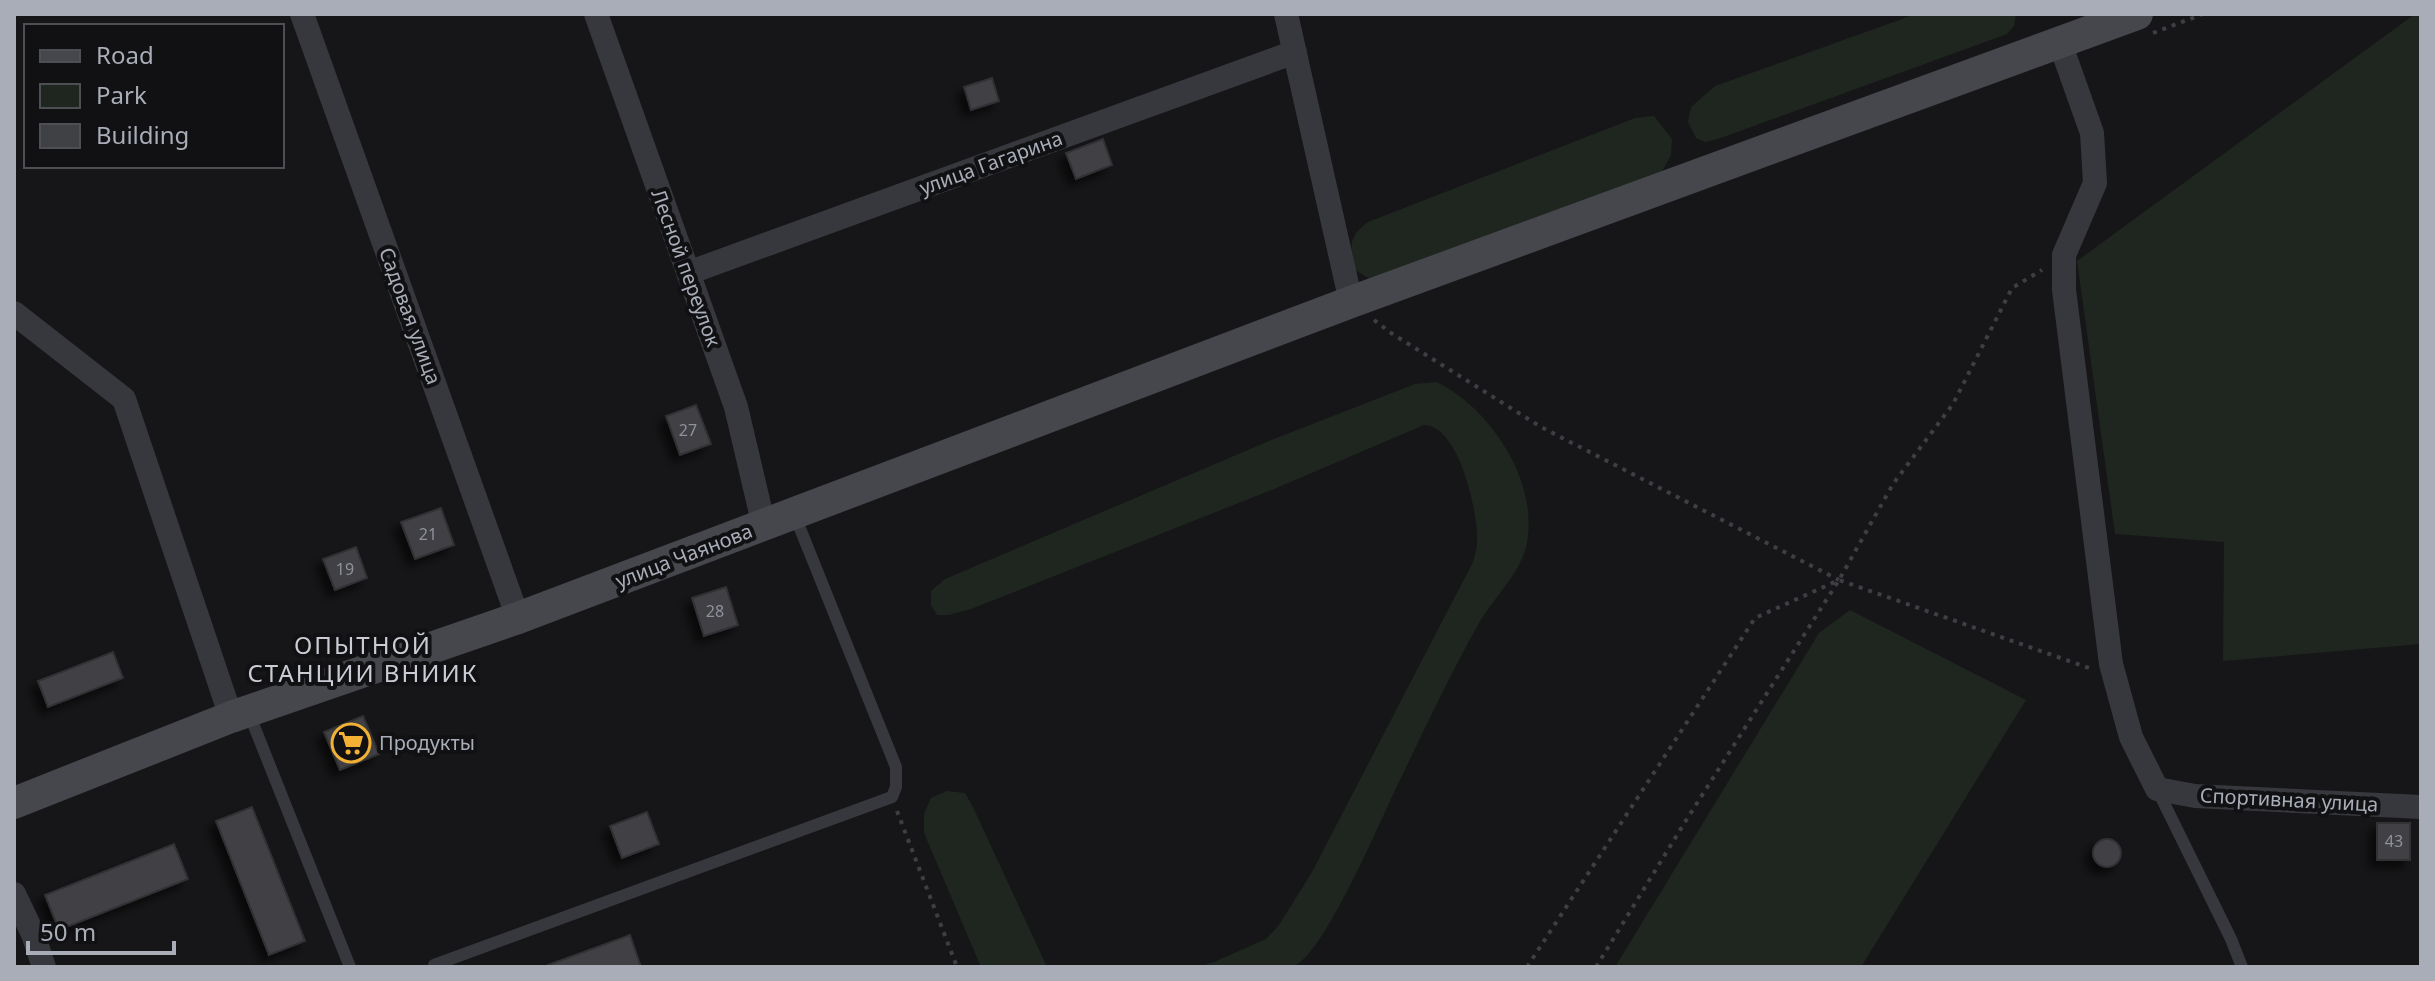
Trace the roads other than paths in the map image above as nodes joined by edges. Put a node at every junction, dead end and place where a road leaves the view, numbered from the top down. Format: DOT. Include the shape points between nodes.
graph roads {
  1 [pos="302,14"];
  2 [pos="596,14"];
  3 [pos="1286,14"];
  4 [pos="2137,14"];
  5 [pos="2060,43"];
  6 [pos="1295,52"];
  7 [pos="688,273"];
  8 [pos="1351,302"];
  9 [pos="14,313"];
  10 [pos="794,515"];
  11 [pos="764,526"];
  12 [pos="518,618"];
  13 [pos="240,714"];
  14 [pos="2157,789"];
  15 [pos="14,803"];
  16 [pos="2421,807"];
  17 [pos="14,894"];
  18 [pos="434,965"];
  19 [pos="44,967"];
  20 [pos="350,967"];
  21 [pos="2242,967"];
  1 -- 12 [label="street, Садовая улица"];
  2 -- 7 [label="street, Лесной переулок"];
  3 -- 6 [label="street"];
  4 -- 5 [label="street, улица Чаянова"];
  5 -- 8 [label="street, улица Чаянова"];
  5 -- 14 [label="street" via="2092,133 2095,183 2064,255 2064,290 2111,664 2131,737"];
  6 -- 7 [label="street, улица Гагарина"];
  6 -- 8 [label="street"];
  7 -- 11 [label="street, Лесной переулок" via="736,407"];
  8 -- 10 [label="street, улица Чаянова"];
  9 -- 13 [label="street" via="124,399"];
  10 -- 11 [label="street, улица Чаянова"];
  10 -- 18 [label="lane" via="896,767 892,797"];
  11 -- 12 [label="street, улица Чаянова"];
  12 -- 13 [label="street, улица Чаянова"];
  13 -- 15 [label="street, улица Чаянова"];
  13 -- 20 [label="lane"];
  14 -- 16 [label="street, Спортивная улица" via="2195,796"];
  14 -- 21 [label="lane"];
  17 -- 19 [label="street"];
}
